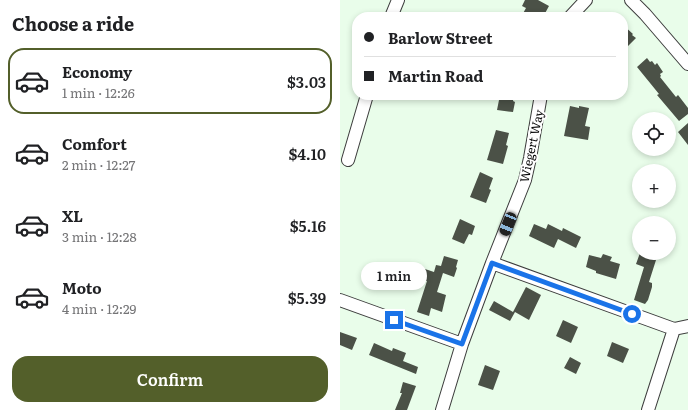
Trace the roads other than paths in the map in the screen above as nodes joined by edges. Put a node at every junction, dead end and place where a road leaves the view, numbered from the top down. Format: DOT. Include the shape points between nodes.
graph roads {
  1 [pos="398,0"];
  2 [pos="586,0"];
  3 [pos="631,0"];
  4 [pos="393,12"];
  5 [pos="575,12"];
  6 [pos="688,64"];
  7 [pos="366,100"];
  8 [pos="540,100"];
  9 [pos="348,160"];
  10 [pos="492,263"];
  11 [pos="340,300"];
  12 [pos="688,326"];
  13 [pos="674,329"];
  14 [pos="462,344"];
  15 [pos="442,410"];
  16 [pos="648,410"];
  1 -- 4 [label="street"];
  2 -- 5 [label="street"];
  3 -- 6 [label="street"];
  7 -- 9 [label="street"];
  8 -- 10 [label="street, Wiegert Way" via="526,175"];
  10 -- 13 [label="street"];
  10 -- 14 [label="street, Wiegert Way"];
  11 -- 14 [label="street"];
  12 -- 13 [label="street"];
  13 -- 16 [label="street"];
  14 -- 15 [label="street, Wiegert Way"];
}
